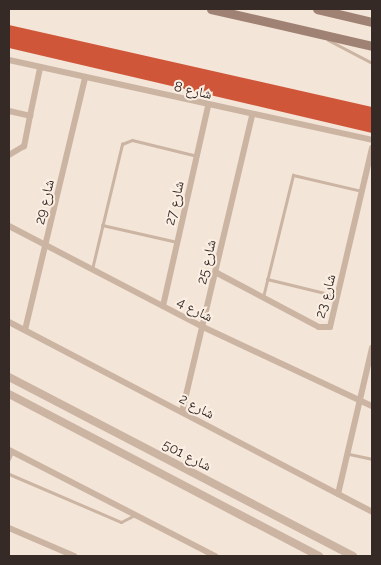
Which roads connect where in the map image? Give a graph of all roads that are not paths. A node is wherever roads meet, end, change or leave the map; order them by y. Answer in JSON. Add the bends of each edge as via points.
{"nodes":[{"id":1,"x":211,"y":9,"type":"edge"},
{"id":2,"x":317,"y":9,"type":"edge"},
{"id":3,"x":372,"y":22,"type":"edge"},
{"id":4,"x":322,"y":34,"type":"junction"},
{"id":5,"x":372,"y":46,"type":"edge"},
{"id":6,"x":9,"y":60,"type":"edge"},
{"id":7,"x":372,"y":63,"type":"edge"},
{"id":8,"x":40,"y":68,"type":"junction"},
{"id":9,"x":85,"y":78,"type":"junction"},
{"id":10,"x":208,"y":106,"type":"junction"},
{"id":11,"x":9,"y":111,"type":"edge"},
{"id":12,"x":30,"y":116,"type":"junction"},
{"id":13,"x":252,"y":117,"type":"junction"},
{"id":14,"x":372,"y":140,"type":"edge"},
{"id":15,"x":372,"y":148,"type":"edge"},
{"id":16,"x":9,"y":154,"type":"edge"},
{"id":17,"x":197,"y":156,"type":"junction"},
{"id":18,"x":363,"y":191,"type":"junction"},
{"id":19,"x":102,"y":225,"type":"junction"},
{"id":20,"x":9,"y":226,"type":"edge"},
{"id":21,"x":178,"y":242,"type":"junction"},
{"id":22,"x":46,"y":246,"type":"junction"},
{"id":23,"x":92,"y":270,"type":"junction"},
{"id":24,"x":217,"y":273,"type":"junction"},
{"id":25,"x":266,"y":280,"type":"junction"},
{"id":26,"x":339,"y":296,"type":"junction"},
{"id":27,"x":263,"y":297,"type":"junction"},
{"id":28,"x":163,"y":306,"type":"junction"},
{"id":29,"x":9,"y":322,"type":"edge"},
{"id":30,"x":203,"y":327,"type":"junction"},
{"id":31,"x":25,"y":330,"type":"junction"},
{"id":32,"x":372,"y":348,"type":"edge"},
{"id":33,"x":9,"y":377,"type":"edge"},
{"id":34,"x":9,"y":394,"type":"edge"},
{"id":35,"x":359,"y":403,"type":"junction"},
{"id":36,"x":372,"y":406,"type":"edge"},
{"id":37,"x":182,"y":412,"type":"junction"},
{"id":38,"x":10,"y":451,"type":"edge"},
{"id":39,"x":347,"y":454,"type":"junction"},
{"id":40,"x":9,"y":459,"type":"edge"},
{"id":41,"x":372,"y":459,"type":"edge"},
{"id":42,"x":9,"y":474,"type":"edge"},
{"id":43,"x":338,"y":494,"type":"junction"},
{"id":44,"x":372,"y":512,"type":"edge"},
{"id":45,"x":134,"y":514,"type":"junction"},
{"id":46,"x":9,"y":528,"type":"edge"},
{"id":47,"x":74,"y":556,"type":"edge"},
{"id":48,"x":215,"y":556,"type":"edge"},
{"id":49,"x":317,"y":556,"type":"edge"},
{"id":50,"x":353,"y":556,"type":"edge"}],
"edges":[{"from":1,"to":4,"type":"main road"},
{"from":2,"to":3,"type":"main road"},
{"from":4,"to":5,"type":"main road"},
{"from":4,"to":7,"type":"lane"},
{"from":6,"to":8,"type":"street","name":"شارع 8"},
{"from":8,"to":9,"type":"street","name":"شارع 8"},
{"from":8,"to":12,"type":"street"},
{"from":9,"to":10,"type":"street","name":"شارع 8"},
{"from":9,"to":22,"type":"street","name":"شارع 29"},
{"from":10,"to":13,"type":"street","name":"شارع 8"},
{"from":10,"to":17,"type":"street","name":"شارع 27"},
{"from":11,"to":12,"type":"street"},
{"from":12,"to":16,"type":"street","via":[[24,146]]},
{"from":13,"to":14,"type":"street","name":"شارع 8"},
{"from":13,"to":24,"type":"street","name":"شارع 25"},
{"from":15,"to":18,"type":"street","name":"شارع 23"},
{"from":17,"to":19,"type":"lane","via":[[125,142]]},
{"from":17,"to":21,"type":"street","name":"شارع 27"},
{"from":18,"to":25,"type":"lane","via":[[292,175]]},
{"from":18,"to":26,"type":"street","name":"شارع 23"},
{"from":19,"to":21,"type":"lane"},
{"from":19,"to":23,"type":"lane"},
{"from":20,"to":22,"type":"street","name":"شارع 4"},
{"from":21,"to":28,"type":"street","name":"شارع 27"},
{"from":22,"to":23,"type":"street","name":"شارع 4"},
{"from":22,"to":31,"type":"street","name":"شارع 29"},
{"from":23,"to":28,"type":"street","name":"شارع 4"},
{"from":24,"to":27,"type":"street","name":"شارع 23"},
{"from":24,"to":30,"type":"street","name":"شارع 25"},
{"from":25,"to":26,"type":"lane"},
{"from":25,"to":27,"type":"lane"},
{"from":26,"to":27,"type":"street","name":"شارع 23","via":[[333,323],[324,328]]},
{"from":28,"to":30,"type":"street","name":"شارع 4"},
{"from":29,"to":31,"type":"street","name":"شارع 2"},
{"from":30,"to":35,"type":"street","name":"شارع 4"},
{"from":30,"to":37,"type":"street","name":"شارع 25"},
{"from":31,"to":37,"type":"street","name":"شارع 2"},
{"from":32,"to":35,"type":"street"},
{"from":33,"to":50,"type":"street","name":"شارع 501"},
{"from":34,"to":49,"type":"street","name":"شارع 501"},
{"from":35,"to":36,"type":"street","name":"شارع 4"},
{"from":35,"to":39,"type":"street"},
{"from":37,"to":43,"type":"street","name":"شارع 2"},
{"from":38,"to":40,"type":"lane"},
{"from":38,"to":45,"type":"street"},
{"from":39,"to":41,"type":"lane"},
{"from":39,"to":43,"type":"street"},
{"from":42,"to":45,"type":"lane","via":[[121,522]]},
{"from":43,"to":44,"type":"street","name":"شارع 2"},
{"from":45,"to":48,"type":"street"},
{"from":46,"to":47,"type":"street"}]}
